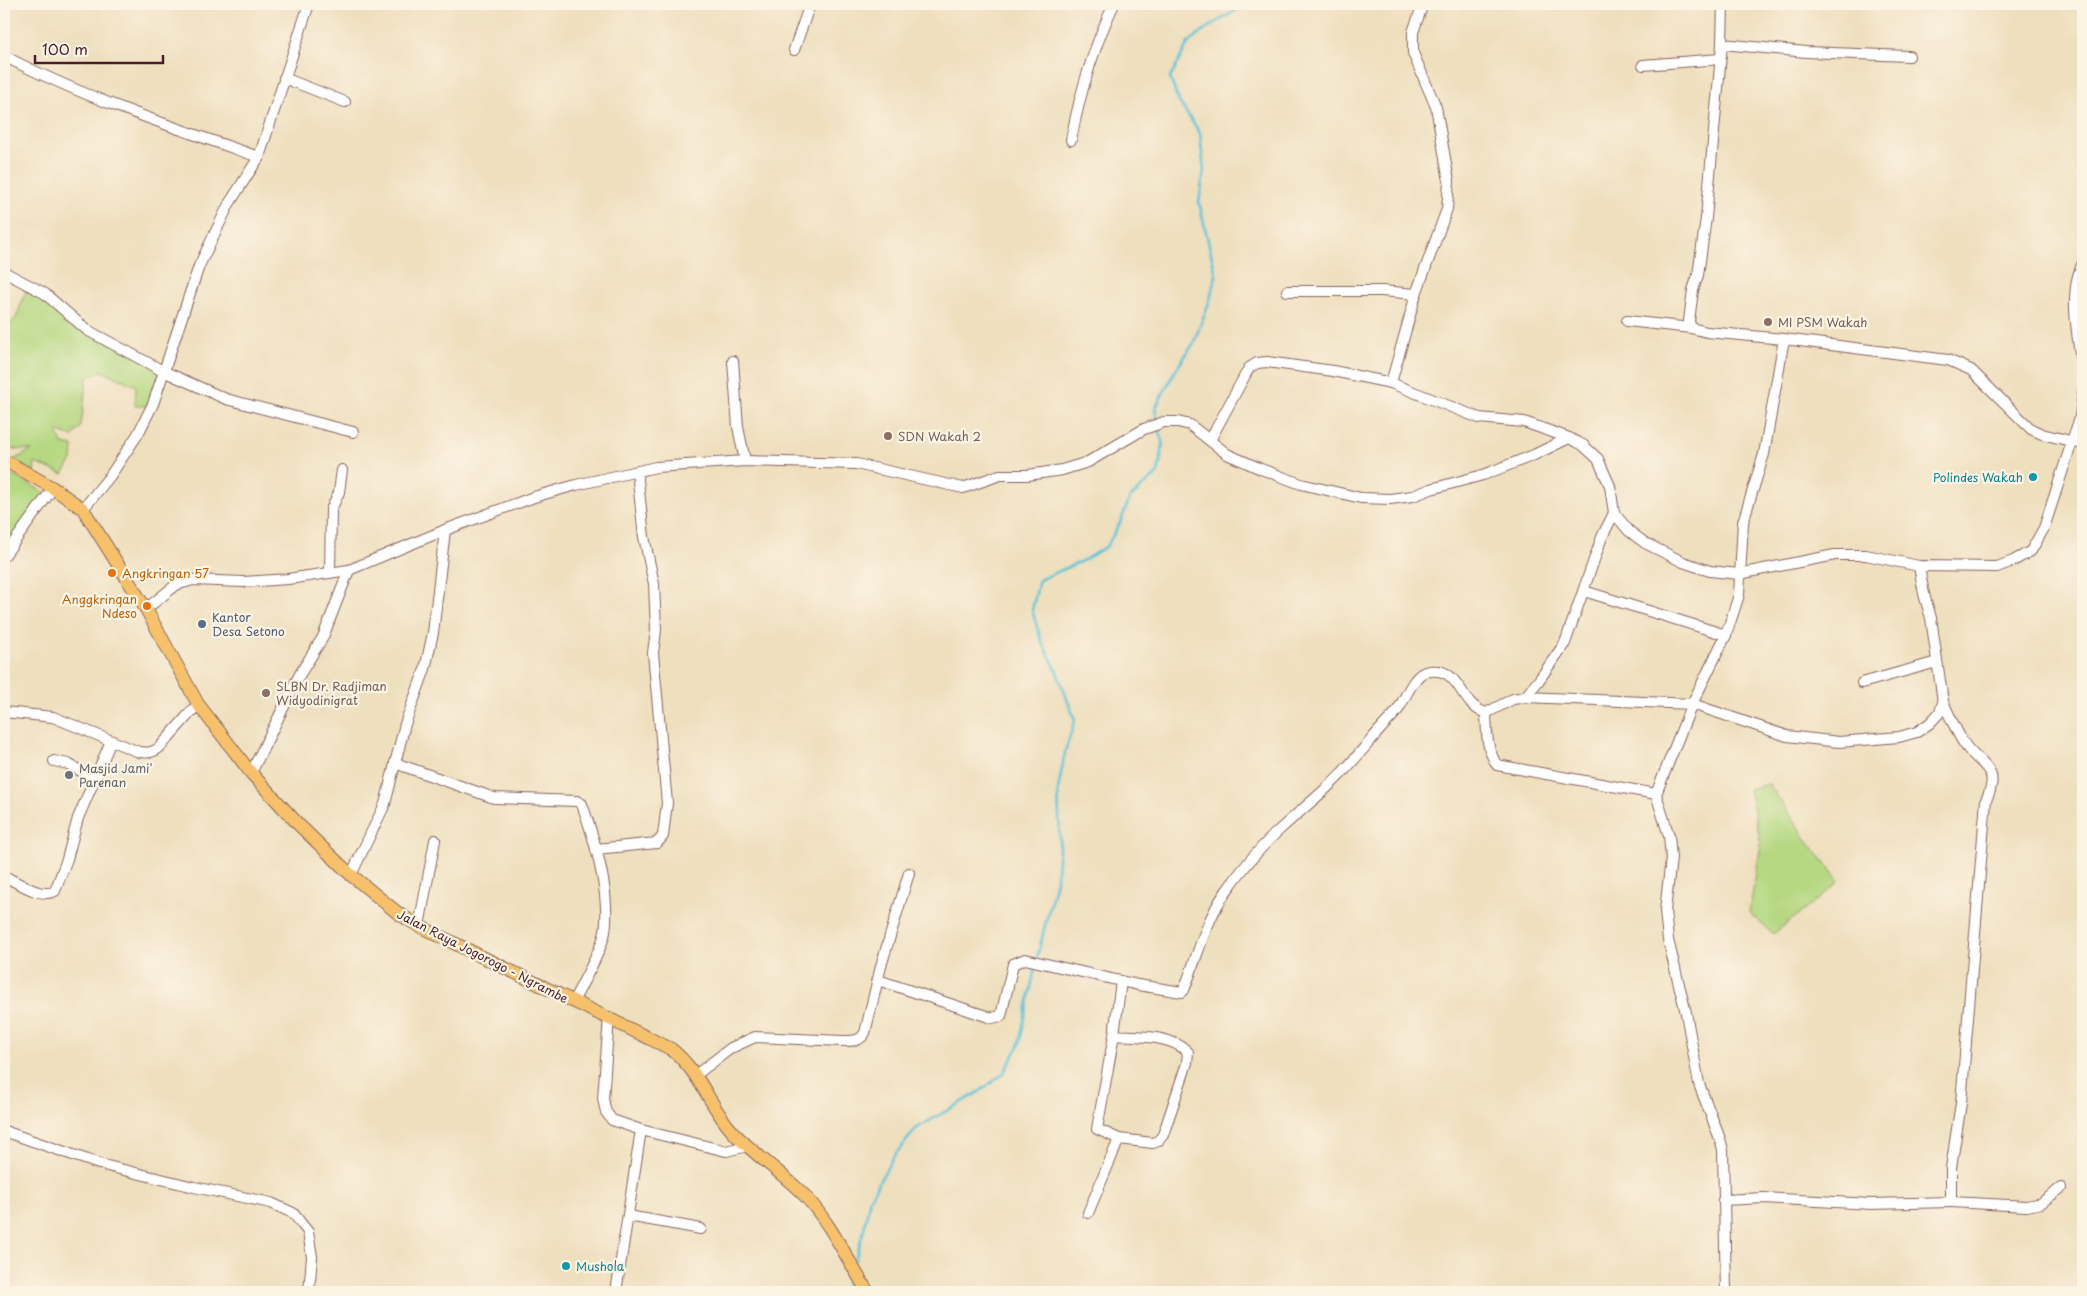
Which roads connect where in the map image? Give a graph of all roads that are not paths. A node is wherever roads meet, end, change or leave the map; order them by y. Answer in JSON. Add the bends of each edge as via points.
{"nodes":[{"id":1,"x":309,"y":4,"type":"edge"},
{"id":2,"x":810,"y":4,"type":"edge"},
{"id":3,"x":1114,"y":4,"type":"edge"},
{"id":4,"x":1423,"y":4,"type":"edge"},
{"id":5,"x":1723,"y":4,"type":"edge"},
{"id":6,"x":1722,"y":44,"type":"junction"},
{"id":7,"x":794,"y":50,"type":"dead end"},
{"id":8,"x":4,"y":56,"type":"edge"},
{"id":9,"x":1909,"y":56,"type":"dead end"},
{"id":10,"x":1720,"y":59,"type":"junction"},
{"id":11,"x":1643,"y":65,"type":"dead end"},
{"id":12,"x":284,"y":78,"type":"junction"},
{"id":13,"x":345,"y":102,"type":"dead end"},
{"id":14,"x":1071,"y":140,"type":"dead end"},
{"id":15,"x":259,"y":157,"type":"junction"},
{"id":16,"x":2083,"y":263,"type":"edge"},
{"id":17,"x":4,"y":272,"type":"edge"},
{"id":18,"x":1287,"y":291,"type":"dead end"},
{"id":19,"x":1416,"y":294,"type":"junction"},
{"id":20,"x":1627,"y":321,"type":"dead end"},
{"id":21,"x":1691,"y":328,"type":"junction"},
{"id":22,"x":1784,"y":339,"type":"junction"},
{"id":23,"x":733,"y":361,"type":"dead end"},
{"id":24,"x":162,"y":371,"type":"junction"},
{"id":25,"x":2083,"y":375,"type":"edge"},
{"id":26,"x":1391,"y":382,"type":"junction"},
{"id":27,"x":2083,"y":392,"type":"edge"},
{"id":28,"x":353,"y":432,"type":"dead end"},
{"id":29,"x":1569,"y":438,"type":"junction"},
{"id":30,"x":1210,"y":440,"type":"junction"},
{"id":31,"x":2078,"y":443,"type":"edge"},
{"id":32,"x":4,"y":460,"type":"edge"},
{"id":33,"x":745,"y":461,"type":"junction"},
{"id":34,"x":342,"y":470,"type":"dead end"},
{"id":35,"x":637,"y":471,"type":"junction"},
{"id":36,"x":53,"y":488,"type":"junction"},
{"id":37,"x":83,"y":509,"type":"junction"},
{"id":38,"x":1614,"y":513,"type":"junction"},
{"id":39,"x":445,"y":530,"type":"junction"},
{"id":40,"x":4,"y":556,"type":"edge"},
{"id":41,"x":1919,"y":566,"type":"junction"},
{"id":42,"x":349,"y":570,"type":"junction"},
{"id":43,"x":330,"y":573,"type":"junction"},
{"id":44,"x":1739,"y":574,"type":"junction"},
{"id":45,"x":1584,"y":591,"type":"junction"},
{"id":46,"x":146,"y":610,"type":"junction"},
{"id":47,"x":1726,"y":635,"type":"junction"},
{"id":48,"x":1937,"y":662,"type":"junction"},
{"id":49,"x":1862,"y":683,"type":"dead end"},
{"id":50,"x":1525,"y":697,"type":"junction"},
{"id":51,"x":1944,"y":702,"type":"junction"},
{"id":52,"x":198,"y":704,"type":"junction"},
{"id":53,"x":1692,"y":704,"type":"junction"},
{"id":54,"x":4,"y":712,"type":"edge"},
{"id":55,"x":1486,"y":713,"type":"junction"},
{"id":56,"x":111,"y":741,"type":"junction"},
{"id":57,"x":54,"y":761,"type":"dead end"},
{"id":58,"x":395,"y":763,"type":"junction"},
{"id":59,"x":251,"y":773,"type":"junction"},
{"id":60,"x":95,"y":779,"type":"junction"},
{"id":61,"x":1656,"y":794,"type":"junction"},
{"id":62,"x":435,"y":840,"type":"dead end"},
{"id":63,"x":596,"y":849,"type":"junction"},
{"id":64,"x":909,"y":873,"type":"dead end"},
{"id":65,"x":351,"y":875,"type":"junction"},
{"id":66,"x":4,"y":876,"type":"edge"},
{"id":67,"x":419,"y":926,"type":"junction"},
{"id":68,"x":878,"y":980,"type":"junction"},
{"id":69,"x":1121,"y":981,"type":"junction"},
{"id":70,"x":573,"y":1002,"type":"junction"},
{"id":71,"x":609,"y":1017,"type":"junction"},
{"id":72,"x":1114,"y":1035,"type":"junction"},
{"id":73,"x":697,"y":1074,"type":"junction"},
{"id":74,"x":641,"y":1130,"type":"junction"},
{"id":75,"x":4,"y":1131,"type":"edge"},
{"id":76,"x":1119,"y":1139,"type":"junction"},
{"id":77,"x":748,"y":1146,"type":"junction"},
{"id":78,"x":2061,"y":1188,"type":"dead end"},
{"id":79,"x":1723,"y":1200,"type":"junction"},
{"id":80,"x":1951,"y":1202,"type":"junction"},
{"id":81,"x":1088,"y":1213,"type":"dead end"},
{"id":82,"x":628,"y":1216,"type":"junction"},
{"id":83,"x":701,"y":1229,"type":"dead end"},
{"id":84,"x":867,"y":1290,"type":"edge"},
{"id":85,"x":309,"y":1292,"type":"edge"},
{"id":86,"x":616,"y":1292,"type":"edge"},
{"id":87,"x":1726,"y":1292,"type":"edge"}],
"edges":[{"from":1,"to":12,"type":"street"},
{"from":2,"to":7,"type":"street"},
{"from":3,"to":14,"type":"street","via":[[1078,99]]},
{"from":4,"to":19,"type":"street","via":[[1413,32],[1413,53],[1436,107],[1449,181],[1447,209]]},
{"from":5,"to":6,"type":"street"},
{"from":6,"to":9,"type":"street","via":[[1806,52]]},
{"from":6,"to":10,"type":"street"},
{"from":8,"to":15,"type":"street","via":[[124,109]]},
{"from":10,"to":11,"type":"street"},
{"from":10,"to":21,"type":"street","via":[[1706,218],[1688,321]]},
{"from":12,"to":13,"type":"street"},
{"from":12,"to":15,"type":"street"},
{"from":15,"to":24,"type":"street","via":[[229,204],[198,266]]},
{"from":16,"to":25,"type":"street","via":[[2076,321]]},
{"from":17,"to":24,"type":"street","via":[[44,293],[87,330]]},
{"from":18,"to":19,"type":"street"},
{"from":19,"to":26,"type":"street"},
{"from":20,"to":21,"type":"street"},
{"from":21,"to":22,"type":"street"},
{"from":22,"to":31,"type":"street","via":[[1960,364],[1971,370],[2031,429]]},
{"from":22,"to":44,"type":"street","via":[[1764,454],[1743,522]]},
{"from":23,"to":33,"type":"street","via":[[738,427]]},
{"from":24,"to":28,"type":"street","via":[[226,399]]},
{"from":24,"to":37,"type":"street","via":[[153,404],[138,434]]},
{"from":26,"to":29,"type":"street","via":[[1479,418],[1524,422]]},
{"from":26,"to":30,"type":"street","via":[[1333,371],[1257,363],[1249,368]]},
{"from":27,"to":31,"type":"street"},
{"from":29,"to":30,"type":"street","via":[[1534,456],[1483,475],[1413,496],[1390,499],[1361,498],[1301,484],[1227,454]]},
{"from":29,"to":38,"type":"street","via":[[1584,445],[1598,459],[1610,486]]},
{"from":30,"to":33,"type":"street","via":[[1190,425],[1164,422],[1144,429],[1088,462],[1062,470],[1000,475],[963,488],[856,464]]},
{"from":31,"to":41,"type":"street","via":[[2044,528],[2031,551],[1997,567]]},
{"from":32,"to":36,"type":"main road","name":"Jalan Raya Jogorogo - Ngrambe"},
{"from":33,"to":35,"type":"street"},
{"from":34,"to":43,"type":"street","via":[[339,492],[331,510]]},
{"from":35,"to":39,"type":"street","via":[[534,497]]},
{"from":35,"to":63,"type":"street","via":[[644,537],[654,584],[656,630],[653,653],[665,769],[665,826],[663,836],[656,843]]},
{"from":36,"to":37,"type":"main road","name":"Jalan Raya Jogorogo - Ngrambe"},
{"from":36,"to":40,"type":"street"},
{"from":37,"to":46,"type":"main road","name":"Jalan Raya Jogorogo - Ngrambe"},
{"from":38,"to":44,"type":"street","via":[[1629,531],[1645,543],[1683,562],[1710,571]]},
{"from":38,"to":45,"type":"street","via":[[1602,537]]},
{"from":39,"to":42,"type":"street"},
{"from":39,"to":58,"type":"street","via":[[433,633]]},
{"from":41,"to":44,"type":"street","via":[[1866,555],[1835,555]]},
{"from":41,"to":48,"type":"street"},
{"from":42,"to":43,"type":"street"},
{"from":42,"to":59,"type":"street","via":[[323,637],[300,674]]},
{"from":43,"to":46,"type":"street","via":[[244,582],[193,580],[176,585]]},
{"from":44,"to":47,"type":"street","via":[[1739,596]]},
{"from":45,"to":47,"type":"street"},
{"from":45,"to":50,"type":"street","via":[[1565,643]]},
{"from":46,"to":52,"type":"main road","name":"Jalan Raya Jogorogo - Ngrambe"},
{"from":47,"to":53,"type":"street"},
{"from":48,"to":49,"type":"street"},
{"from":48,"to":51,"type":"street"},
{"from":50,"to":53,"type":"street"},
{"from":50,"to":55,"type":"street","via":[[1513,699]]},
{"from":51,"to":53,"type":"street","via":[[1935,718],[1917,732],[1899,737],[1839,742],[1787,736]]},
{"from":51,"to":80,"type":"street","via":[[1964,743],[1988,768],[1992,779],[1986,800],[1961,1103],[1951,1168]]},
{"from":52,"to":56,"type":"street","via":[[154,752],[139,752]]},
{"from":52,"to":59,"type":"main road","name":"Jalan Raya Jogorogo - Ngrambe"},
{"from":53,"to":61,"type":"street"},
{"from":54,"to":56,"type":"street","via":[[53,717]]},
{"from":55,"to":61,"type":"street","via":[[1487,744],[1497,765]]},
{"from":55,"to":69,"type":"street","via":[[1471,705],[1459,685],[1448,675],[1437,670],[1422,672],[1398,710],[1336,779],[1276,832],[1225,892],[1216,907],[1184,990],[1178,992]]},
{"from":56,"to":60,"type":"street"},
{"from":57,"to":60,"type":"street","via":[[68,764]]},
{"from":58,"to":63,"type":"street","via":[[494,798],[577,801],[582,804]]},
{"from":58,"to":65,"type":"street","via":[[385,804]]},
{"from":59,"to":65,"type":"main road","name":"Jalan Raya Jogorogo - Ngrambe"},
{"from":60,"to":66,"type":"street","via":[[78,818],[55,891],[48,894],[39,892]]},
{"from":61,"to":79,"type":"street","via":[[1669,836],[1671,858],[1665,911],[1668,940],[1699,1084],[1723,1150]]},
{"from":62,"to":67,"type":"street"},
{"from":63,"to":70,"type":"street","via":[[605,895],[604,933]]},
{"from":64,"to":68,"type":"street"},
{"from":65,"to":67,"type":"main road","name":"Jalan Raya Jogorogo - Ngrambe"},
{"from":67,"to":70,"type":"main road","name":"Jalan Raya Jogorogo - Ngrambe"},
{"from":68,"to":69,"type":"street","via":[[992,1018],[1001,1016],[1012,964],[1020,960],[1039,961]]},
{"from":68,"to":73,"type":"street","via":[[861,1038],[842,1041],[755,1037],[731,1048]]},
{"from":69,"to":72,"type":"street"},
{"from":70,"to":71,"type":"main road","name":"Jalan Raya Jogorogo - Ngrambe"},
{"from":71,"to":73,"type":"main road","name":"Jalan Raya Jogorogo - Ngrambe","via":[[671,1049]]},
{"from":71,"to":74,"type":"street","via":[[603,1105],[612,1120]]},
{"from":72,"to":76,"type":"street","via":[[1097,1129]]},
{"from":72,"to":76,"type":"street","via":[[1178,1044],[1188,1052],[1163,1135],[1153,1143]]},
{"from":73,"to":77,"type":"main road","name":"Jalan Raya Jogorogo - Ngrambe","via":[[722,1118]]},
{"from":74,"to":77,"type":"street","via":[[726,1151]]},
{"from":74,"to":82,"type":"street"},
{"from":75,"to":85,"type":"street","via":[[99,1164],[271,1203],[292,1213],[308,1232],[312,1257]]},
{"from":76,"to":81,"type":"street"},
{"from":77,"to":84,"type":"main road","name":"Jalan Raya Jogorogo - Ngrambe","via":[[817,1210]]},
{"from":78,"to":80,"type":"street","via":[[2041,1203],[2027,1206]]},
{"from":79,"to":80,"type":"street","via":[[1764,1198],[1871,1204]]},
{"from":79,"to":87,"type":"street"},
{"from":82,"to":83,"type":"street"},
{"from":82,"to":86,"type":"street"}]}
